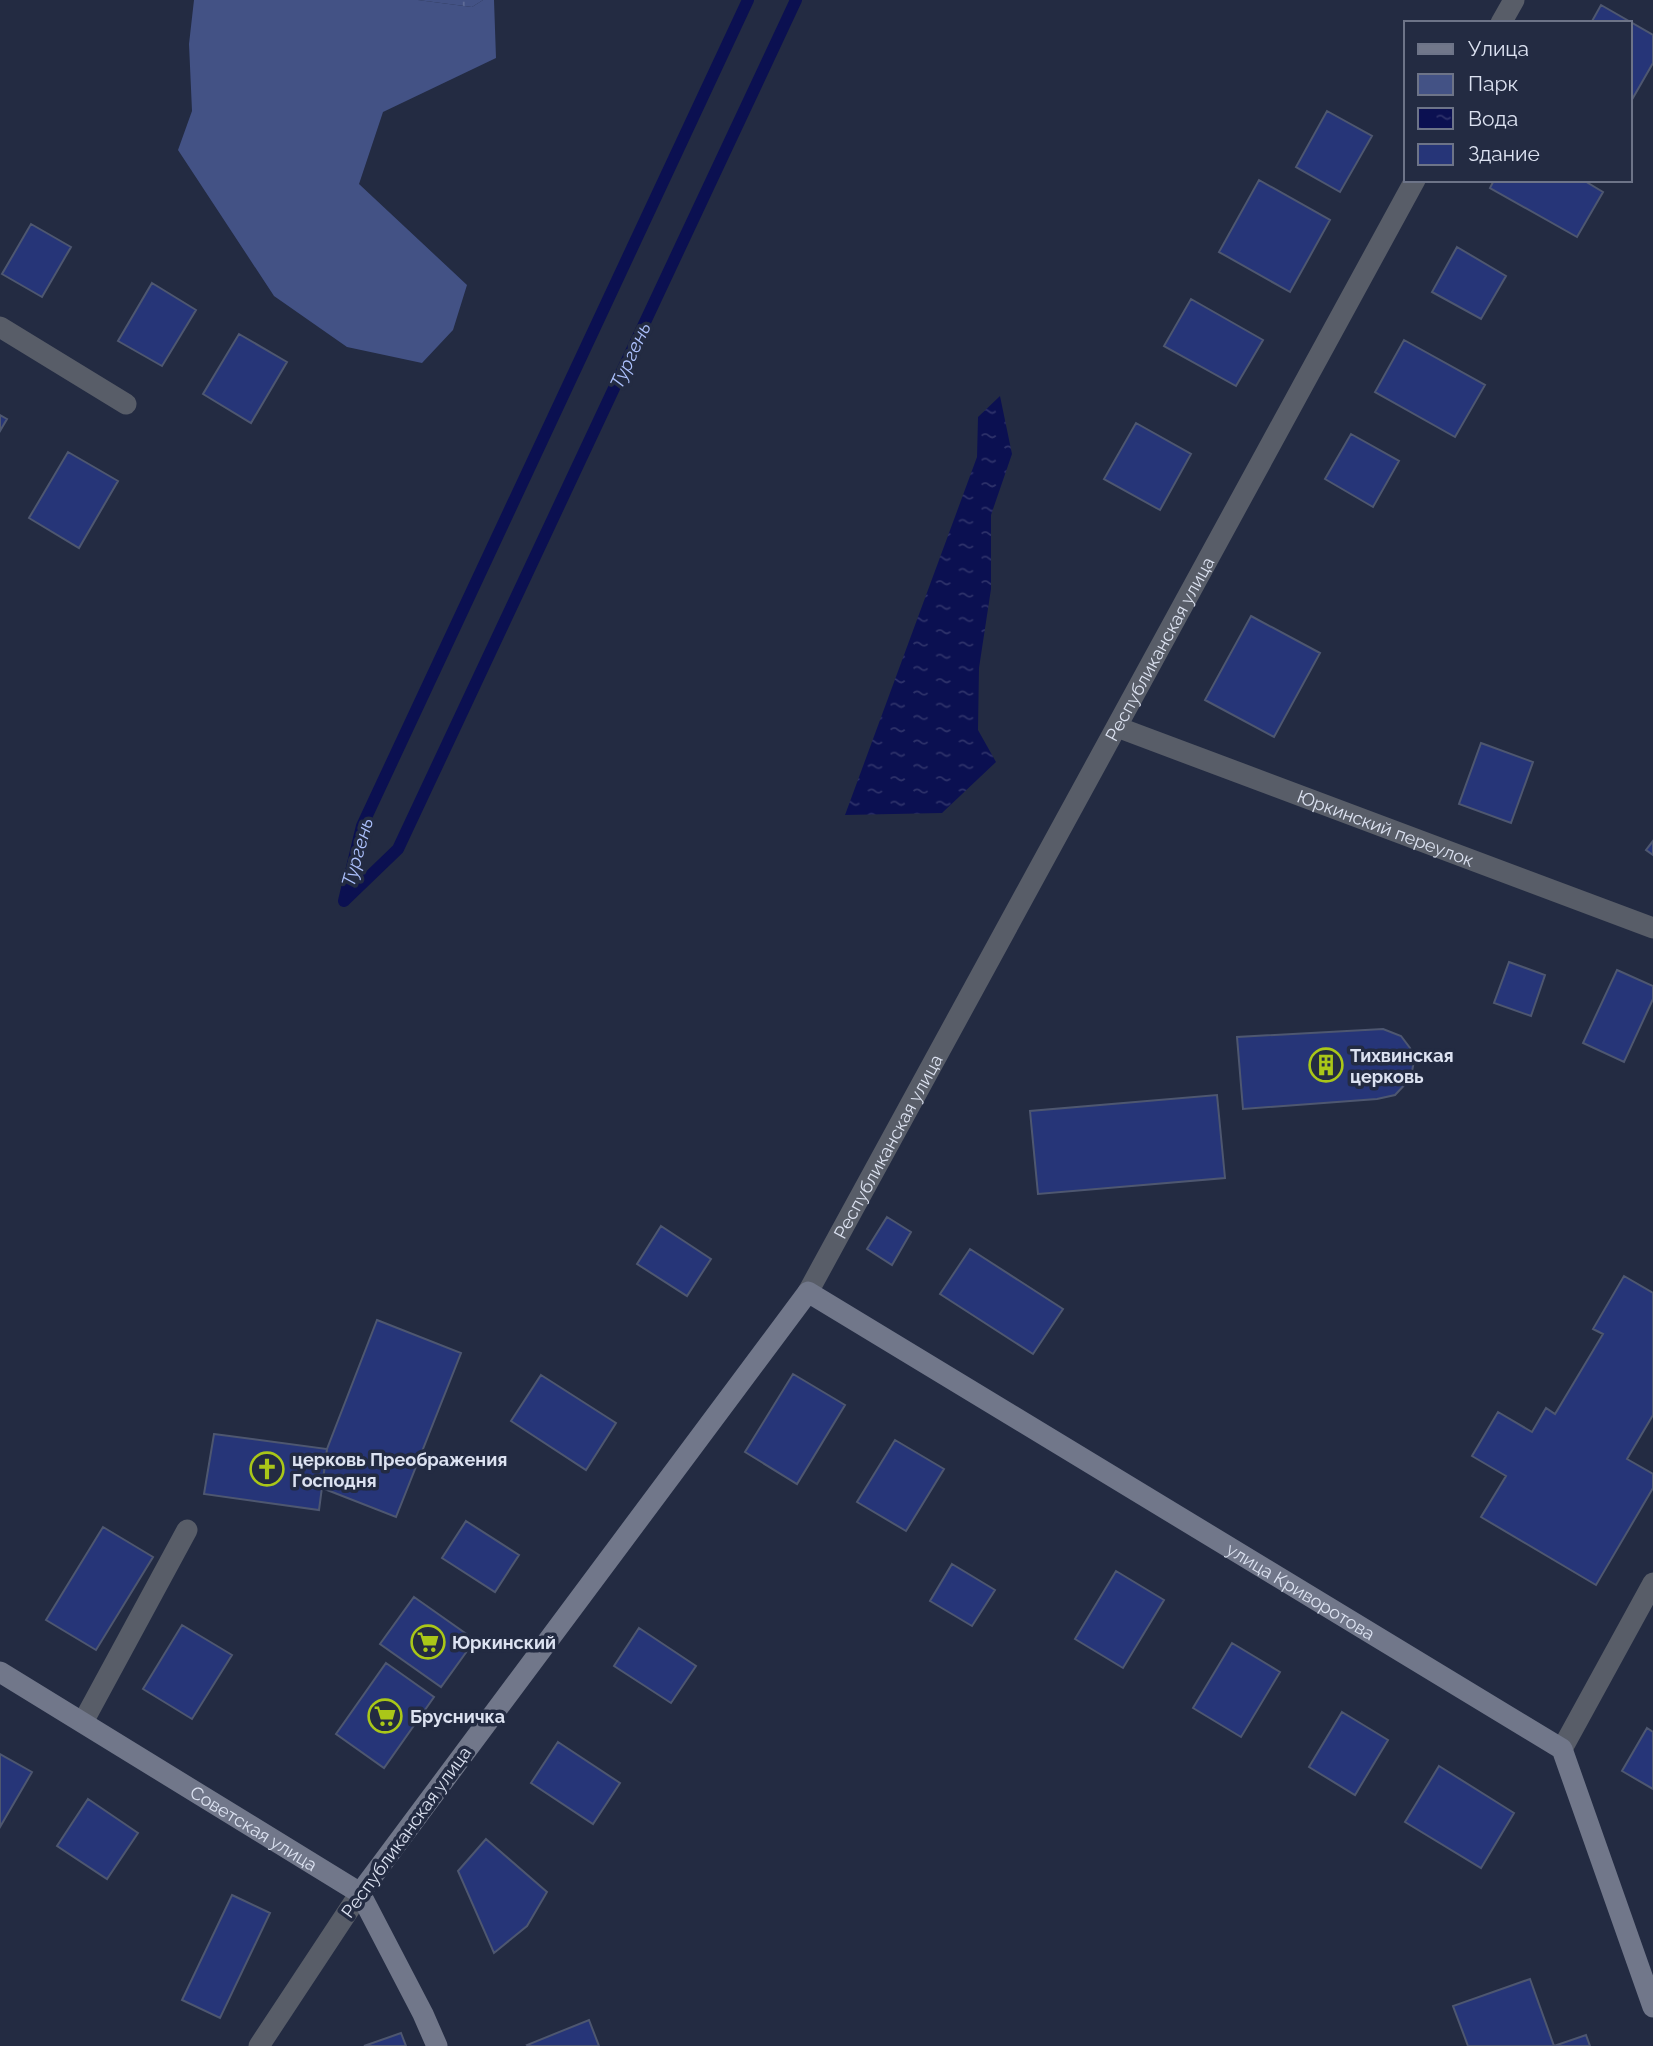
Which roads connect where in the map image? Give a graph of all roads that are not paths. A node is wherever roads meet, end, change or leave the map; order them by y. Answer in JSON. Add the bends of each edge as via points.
{"nodes":[{"id":1,"x":1514,"y":0,"type":"edge"},
{"id":2,"x":1502,"y":21,"type":"edge"},
{"id":3,"x":1414,"y":182,"type":"edge"},
{"id":4,"x":0,"y":327,"type":"edge"},
{"id":5,"x":127,"y":404,"type":"dead end"},
{"id":6,"x":1117,"y":727,"type":"junction"},
{"id":7,"x":1653,"y":928,"type":"edge"},
{"id":8,"x":808,"y":1292,"type":"junction"},
{"id":9,"x":187,"y":1530,"type":"dead end"},
{"id":10,"x":1653,"y":1583,"type":"edge"},
{"id":11,"x":0,"y":1672,"type":"edge"},
{"id":12,"x":83,"y":1722,"type":"junction"},
{"id":13,"x":1562,"y":1749,"type":"junction"},
{"id":14,"x":360,"y":1893,"type":"junction"},
{"id":15,"x":1653,"y":2007,"type":"edge"},
{"id":16,"x":259,"y":2046,"type":"edge"},
{"id":17,"x":437,"y":2046,"type":"edge"}],
"edges":[{"from":1,"to":2,"type":"street"},
{"from":3,"to":6,"type":"street","name":"Республиканская улица"},
{"from":4,"to":5,"type":"street"},
{"from":6,"to":7,"type":"street","name":"Юркинский переулок"},
{"from":6,"to":8,"type":"street","name":"Республиканская улица"},
{"from":8,"to":13,"type":"street","name":"улица Криворотова"},
{"from":8,"to":14,"type":"street","name":"Республиканская улица"},
{"from":9,"to":12,"type":"street"},
{"from":10,"to":13,"type":"street"},
{"from":11,"to":12,"type":"street","name":"Советская улица"},
{"from":12,"to":14,"type":"street","name":"Советская улица"},
{"from":13,"to":15,"type":"street"},
{"from":14,"to":16,"type":"street","name":"Республиканская улица"},
{"from":14,"to":17,"type":"street"}]}
